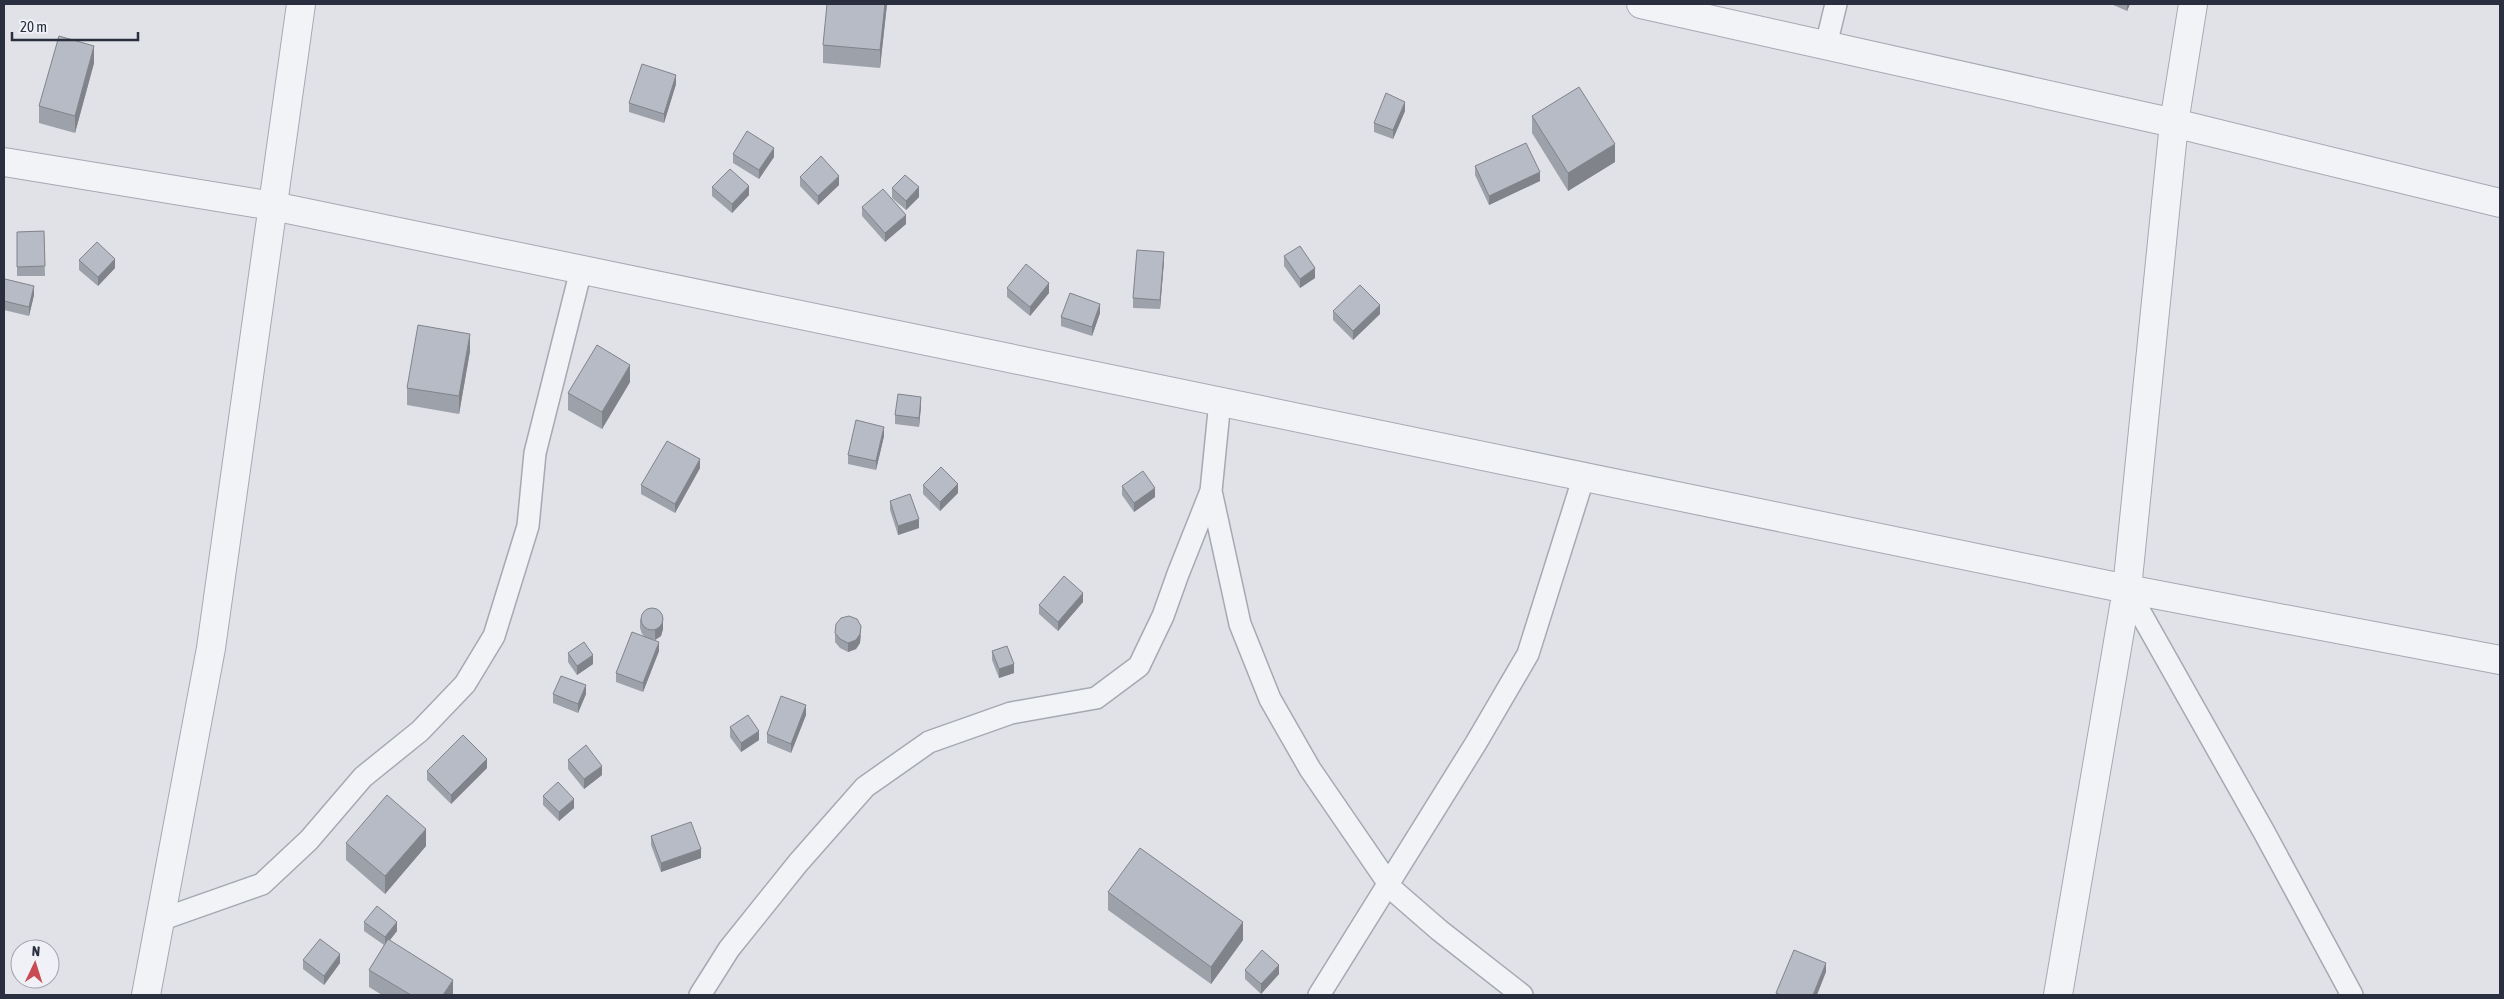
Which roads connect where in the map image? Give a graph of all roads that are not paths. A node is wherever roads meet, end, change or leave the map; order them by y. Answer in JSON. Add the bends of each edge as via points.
{"nodes":[{"id":1,"x":301,"y":4,"type":"edge"},
{"id":2,"x":1641,"y":4,"type":"edge"},
{"id":3,"x":1836,"y":4,"type":"edge"},
{"id":4,"x":2194,"y":4,"type":"edge"},
{"id":5,"x":1826,"y":45,"type":"junction"},
{"id":6,"x":2174,"y":123,"type":"junction"},
{"id":7,"x":4,"y":162,"type":"edge"},
{"id":8,"x":2500,"y":203,"type":"edge"},
{"id":9,"x":273,"y":206,"type":"junction"},
{"id":10,"x":581,"y":270,"type":"junction"},
{"id":11,"x":1220,"y":401,"type":"junction"},
{"id":12,"x":1584,"y":476,"type":"junction"},
{"id":13,"x":1211,"y":491,"type":"junction"},
{"id":14,"x":2127,"y":588,"type":"junction"},
{"id":15,"x":2500,"y":660,"type":"edge"},
{"id":16,"x":1389,"y":884,"type":"junction"},
{"id":17,"x":160,"y":920,"type":"junction"},
{"id":18,"x":146,"y":995,"type":"edge"},
{"id":19,"x":700,"y":995,"type":"edge"},
{"id":20,"x":1319,"y":995,"type":"edge"},
{"id":21,"x":1522,"y":995,"type":"edge"},
{"id":22,"x":2058,"y":995,"type":"edge"},
{"id":23,"x":2352,"y":995,"type":"edge"}],
"edges":[{"from":1,"to":9,"type":"street"},
{"from":2,"to":5,"type":"street"},
{"from":3,"to":5,"type":"lane"},
{"from":4,"to":6,"type":"street"},
{"from":5,"to":6,"type":"street"},
{"from":6,"to":8,"type":"street"},
{"from":6,"to":14,"type":"street"},
{"from":7,"to":9,"type":"street"},
{"from":9,"to":10,"type":"street"},
{"from":9,"to":17,"type":"street","via":[[211,648]]},
{"from":10,"to":11,"type":"street"},
{"from":10,"to":17,"type":"lane","via":[[535,453],[528,526],[494,636],[465,684],[420,731],[362,777],[309,840],[262,884]]},
{"from":11,"to":12,"type":"street"},
{"from":11,"to":13,"type":"lane"},
{"from":12,"to":14,"type":"street"},
{"from":12,"to":16,"type":"lane","via":[[1528,654]]},
{"from":13,"to":16,"type":"lane","via":[[1240,624],[1270,699],[1310,769]]},
{"from":13,"to":19,"type":"lane","via":[[1163,616],[1139,666],[1096,698],[1011,713],[929,742],[866,787],[798,863],[729,949]]},
{"from":14,"to":15,"type":"street"},
{"from":14,"to":22,"type":"street"},
{"from":14,"to":23,"type":"lane"},
{"from":16,"to":20,"type":"lane"},
{"from":16,"to":21,"type":"lane","via":[[1439,930]]},
{"from":17,"to":18,"type":"street"}]}
